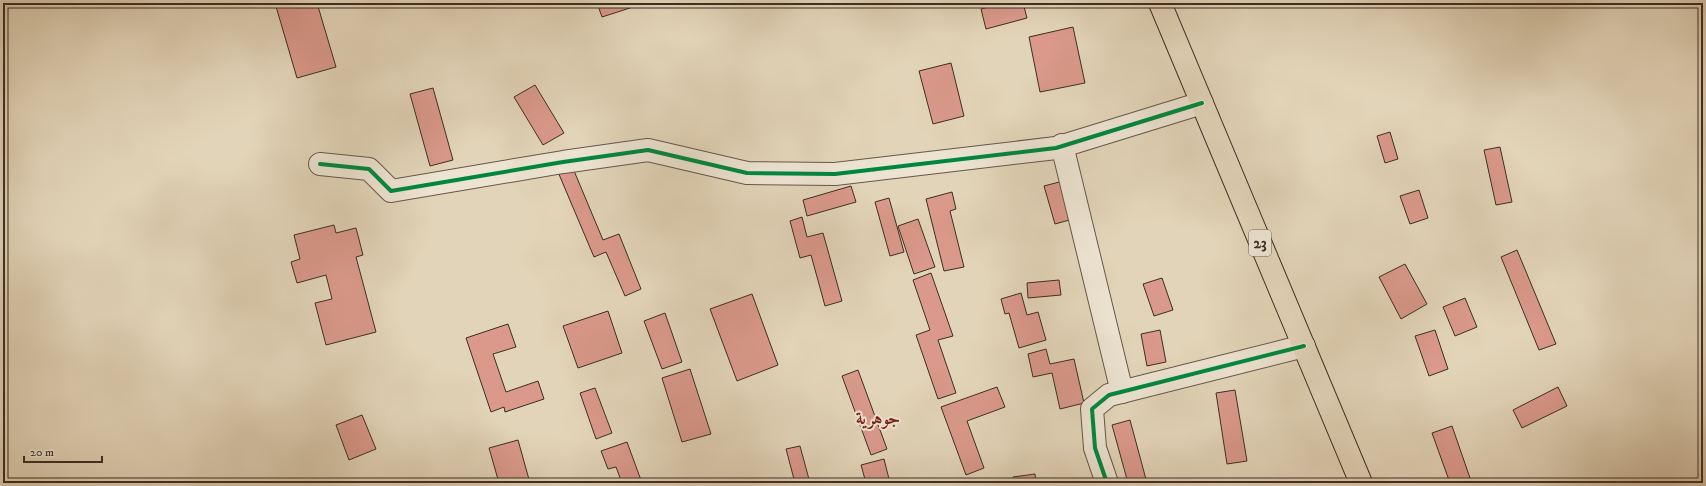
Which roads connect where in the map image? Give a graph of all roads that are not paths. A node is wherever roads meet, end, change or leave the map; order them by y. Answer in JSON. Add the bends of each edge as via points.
{"nodes":[{"id":1,"x":1160,"y":3,"type":"edge"},
{"id":2,"x":1202,"y":103,"type":"junction"},
{"id":3,"x":1062,"y":145,"type":"junction"},
{"id":4,"x":320,"y":164,"type":"dead end"},
{"id":5,"x":1304,"y":346,"type":"junction"},
{"id":6,"x":1122,"y":392,"type":"junction"},
{"id":7,"x":1107,"y":483,"type":"edge"},
{"id":8,"x":1361,"y":483,"type":"edge"}],
"edges":[{"from":1,"to":2,"type":"main road","number":"23"},
{"from":2,"to":3,"type":"street"},
{"from":2,"to":5,"type":"main road","number":"23"},
{"from":3,"to":4,"type":"street","via":[[1056,148],[835,174],[747,173],[648,150],[391,191],[368,169]]},
{"from":3,"to":6,"type":"street"},
{"from":5,"to":6,"type":"street"},
{"from":5,"to":8,"type":"main road","number":"23"},
{"from":6,"to":7,"type":"street","via":[[1109,395],[1092,409],[1095,448]]}]}
